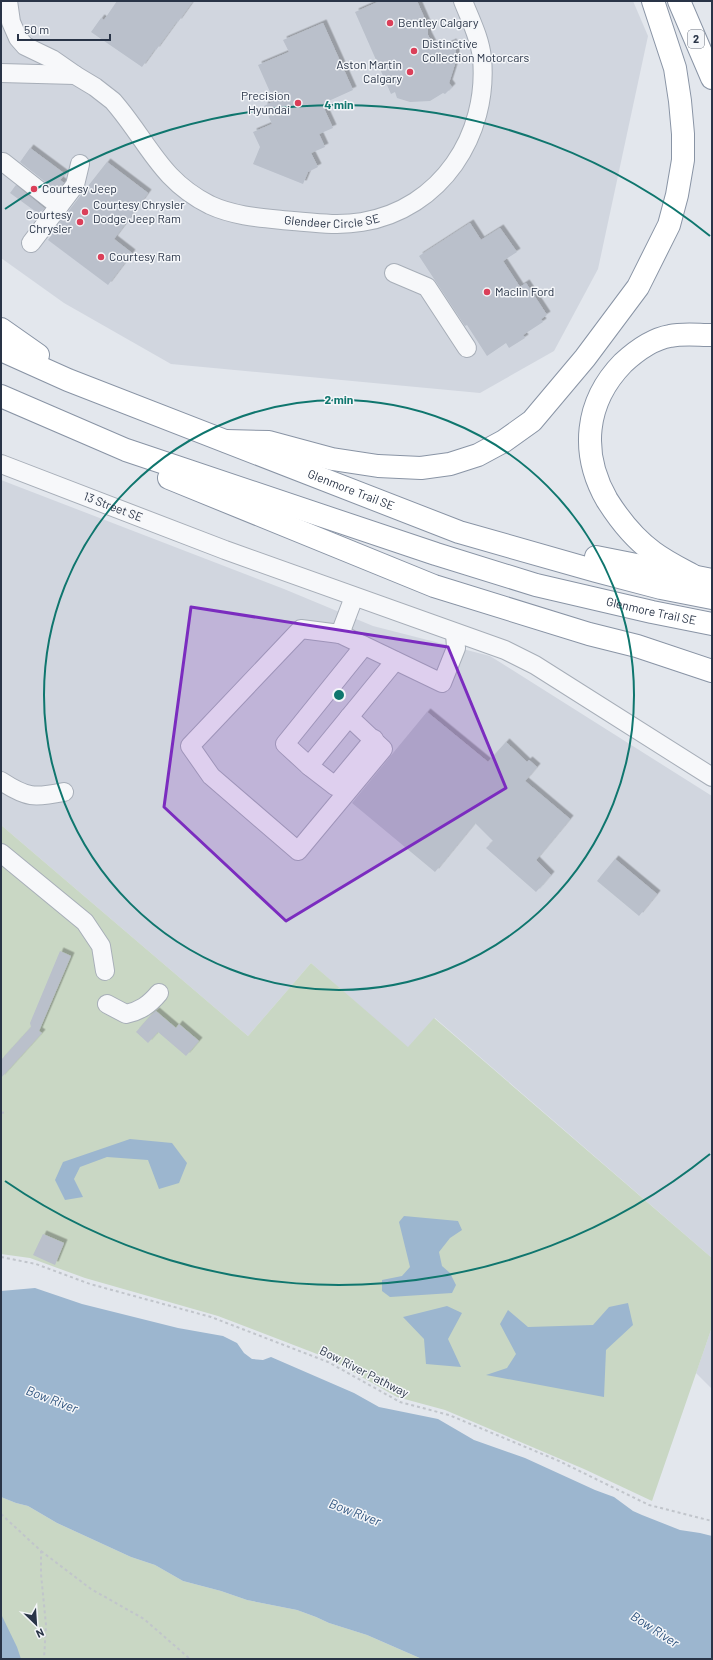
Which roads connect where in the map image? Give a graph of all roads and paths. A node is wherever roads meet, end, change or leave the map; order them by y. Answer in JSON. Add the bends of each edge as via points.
{"nodes":[{"id":1,"x":8,"y":1,"type":"edge"},
{"id":2,"x":463,"y":1,"type":"edge"},
{"id":3,"x":653,"y":1,"type":"edge"},
{"id":4,"x":679,"y":1,"type":"edge"},
{"id":5,"x":1,"y":74,"type":"edge"},
{"id":6,"x":75,"y":75,"type":"junction"},
{"id":7,"x":712,"y":78,"type":"edge"},
{"id":8,"x":3,"y":162,"type":"dead end"},
{"id":9,"x":80,"y":164,"type":"dead end"},
{"id":10,"x":59,"y":206,"type":"junction"},
{"id":11,"x":31,"y":243,"type":"dead end"},
{"id":12,"x":394,"y":273,"type":"dead end"},
{"id":13,"x":1,"y":329,"type":"edge"},
{"id":14,"x":712,"y":335,"type":"edge"},
{"id":15,"x":467,"y":348,"type":"dead end"},
{"id":16,"x":1,"y":350,"type":"edge"},
{"id":17,"x":68,"y":380,"type":"junction"},
{"id":18,"x":1,"y":396,"type":"edge"},
{"id":19,"x":226,"y":441,"type":"junction"},
{"id":20,"x":126,"y":450,"type":"junction"},
{"id":21,"x":1,"y":464,"type":"edge"},
{"id":22,"x":459,"y":532,"type":"junction"},
{"id":23,"x":702,"y":578,"type":"edge"},
{"id":24,"x":354,"y":596,"type":"junction"},
{"id":25,"x":712,"y":598,"type":"edge"},
{"id":26,"x":712,"y":624,"type":"edge"},
{"id":27,"x":455,"y":633,"type":"junction"},
{"id":28,"x":340,"y":634,"type":"junction"},
{"id":29,"x":364,"y":646,"type":"junction"},
{"id":30,"x":637,"y":646,"type":"junction"},
{"id":31,"x":712,"y":656,"type":"edge"},
{"id":32,"x":395,"y":661,"type":"junction"},
{"id":33,"x":712,"y":671,"type":"edge"},
{"id":34,"x":349,"y":717,"type":"junction"},
{"id":35,"x":374,"y":739,"type":"junction"},
{"id":36,"x":309,"y":766,"type":"junction"},
{"id":37,"x":712,"y":777,"type":"edge"},
{"id":38,"x":1,"y":781,"type":"edge"},
{"id":39,"x":64,"y":792,"type":"dead end"},
{"id":40,"x":1,"y":853,"type":"edge"},
{"id":41,"x":105,"y":971,"type":"dead end"},
{"id":42,"x":158,"y":993,"type":"dead end"},
{"id":43,"x":108,"y":1004,"type":"dead end"},
{"id":44,"x":7,"y":1112,"type":"dead end"},
{"id":45,"x":1,"y":1113,"type":"edge"},
{"id":46,"x":1,"y":1257,"type":"edge"},
{"id":47,"x":1,"y":1514,"type":"edge"},
{"id":48,"x":712,"y":1521,"type":"edge"},
{"id":49,"x":41,"y":1551,"type":"junction"},
{"id":50,"x":44,"y":1659,"type":"edge"},
{"id":51,"x":190,"y":1659,"type":"edge"}],
"edges":[{"from":1,"to":6,"type":"street","name":"Glendeer Circle SE","via":[[11,22],[18,38],[25,46],[52,59]]},
{"from":2,"to":6,"type":"street","name":"Glendeer Circle SE","via":[[478,37],[482,57],[481,102],[473,131],[450,171],[417,200],[400,210],[362,222],[336,224],[256,217],[229,212],[211,205],[183,188],[164,171],[113,101]]},
{"from":3,"to":19,"type":"highway","via":[[675,68],[683,134],[677,195],[669,225],[638,287],[585,358],[532,421],[498,445],[478,455],[450,464],[421,468],[378,466],[332,459],[269,442]]},
{"from":4,"to":7,"type":"highway","number":"2"},
{"from":5,"to":6,"type":"street"},
{"from":8,"to":10,"type":"street"},
{"from":9,"to":10,"type":"street","via":[[75,185]]},
{"from":10,"to":11,"type":"street"},
{"from":12,"to":15,"type":"street","via":[[427,287]]},
{"from":13,"to":17,"type":"highway","via":[[50,363]]},
{"from":14,"to":23,"type":"highway","via":[[669,336],[643,347],[606,383],[595,407],[591,425],[591,449],[595,468],[601,487],[614,510],[633,534],[653,552]]},
{"from":16,"to":17,"type":"highway","name":"Glenmore Trail SE"},
{"from":17,"to":19,"type":"highway","name":"Glenmore Trail SE"},
{"from":18,"to":20,"type":"highway","name":"Glenmore Trail SE"},
{"from":19,"to":22,"type":"highway","name":"Glenmore Trail SE"},
{"from":20,"to":26,"type":"highway","name":"Glenmore Trail SE","via":[[529,583]]},
{"from":20,"to":30,"type":"highway","via":[[172,480],[434,586],[589,634]]},
{"from":21,"to":24,"type":"street","name":"13 Street SE","via":[[225,550]]},
{"from":22,"to":23,"type":"highway","via":[[488,531]]},
{"from":22,"to":25,"type":"highway","name":"Glenmore Trail SE","via":[[661,588]]},
{"from":24,"to":27,"type":"street","name":"13 Street SE"},
{"from":24,"to":28,"type":"street"},
{"from":27,"to":32,"type":"street","via":[[456,648],[442,683]]},
{"from":27,"to":37,"type":"street","name":"13 Street SE","via":[[505,650],[535,665]]},
{"from":28,"to":29,"type":"street"},
{"from":28,"to":35,"type":"street","via":[[301,629],[190,746],[211,776],[298,851],[383,749]]},
{"from":29,"to":32,"type":"street"},
{"from":29,"to":36,"type":"street","via":[[285,744]]},
{"from":30,"to":31,"type":"highway"},
{"from":30,"to":33,"type":"highway"},
{"from":32,"to":34,"type":"street"},
{"from":34,"to":35,"type":"street"},
{"from":34,"to":36,"type":"street"},
{"from":35,"to":36,"type":"street","via":[[334,786]]},
{"from":38,"to":39,"type":"street","via":[[27,795],[44,796]]},
{"from":40,"to":41,"type":"street","via":[[85,922],[101,946]]},
{"from":42,"to":43,"type":"street","via":[[151,1002],[137,1011],[126,1014]]},
{"from":44,"to":45,"type":"path"},
{"from":46,"to":48,"type":"path","name":"Bow River Pathway","via":[[36,1264],[90,1284],[212,1317],[328,1362],[400,1402],[448,1415],[559,1461],[648,1505]]},
{"from":47,"to":49,"type":"path"},
{"from":49,"to":50,"type":"path","via":[[46,1625]]},
{"from":49,"to":51,"type":"path","via":[[91,1589],[144,1619]]}]}
